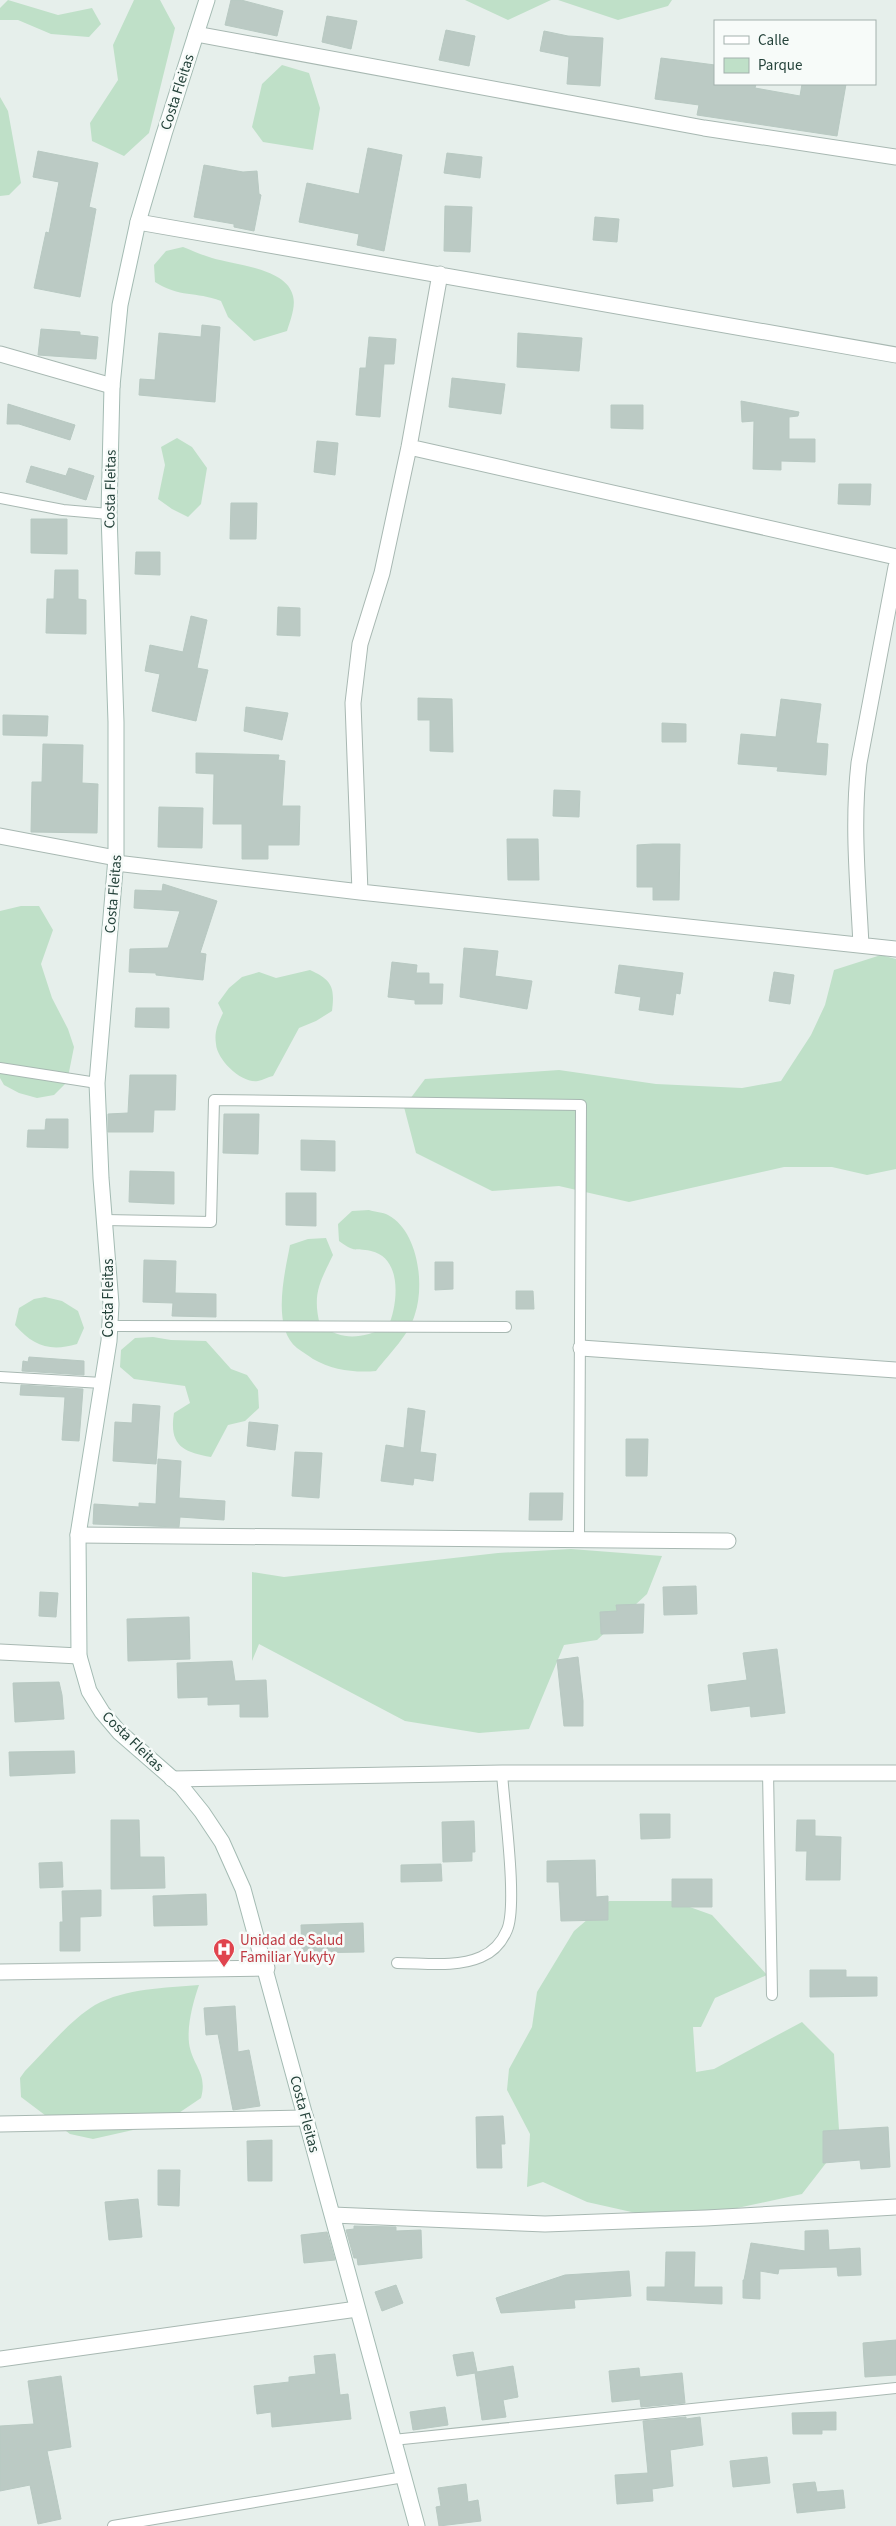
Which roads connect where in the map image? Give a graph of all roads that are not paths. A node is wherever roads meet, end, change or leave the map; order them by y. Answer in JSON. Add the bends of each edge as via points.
{"nodes":[{"id":1,"x":207,"y":0,"type":"edge"},
{"id":2,"x":196,"y":34,"type":"junction"},
{"id":3,"x":896,"y":157,"type":"edge"},
{"id":4,"x":138,"y":222,"type":"junction"},
{"id":5,"x":440,"y":274,"type":"junction"},
{"id":6,"x":0,"y":354,"type":"edge"},
{"id":7,"x":896,"y":355,"type":"edge"},
{"id":8,"x":112,"y":386,"type":"junction"},
{"id":9,"x":409,"y":447,"type":"junction"},
{"id":10,"x":0,"y":498,"type":"edge"},
{"id":11,"x":109,"y":514,"type":"junction"},
{"id":12,"x":896,"y":557,"type":"edge"},
{"id":13,"x":896,"y":568,"type":"edge"},
{"id":14,"x":0,"y":836,"type":"edge"},
{"id":15,"x":116,"y":860,"type":"junction"},
{"id":16,"x":360,"y":892,"type":"junction"},
{"id":17,"x":862,"y":946,"type":"junction"},
{"id":18,"x":896,"y":949,"type":"edge"},
{"id":19,"x":0,"y":1068,"type":"edge"},
{"id":20,"x":97,"y":1083,"type":"junction"},
{"id":21,"x":105,"y":1220,"type":"junction"},
{"id":22,"x":110,"y":1326,"type":"junction"},
{"id":23,"x":506,"y":1327,"type":"dead end"},
{"id":24,"x":581,"y":1348,"type":"junction"},
{"id":25,"x":896,"y":1370,"type":"edge"},
{"id":26,"x":0,"y":1377,"type":"edge"},
{"id":27,"x":102,"y":1383,"type":"junction"},
{"id":28,"x":78,"y":1535,"type":"junction"},
{"id":29,"x":579,"y":1539,"type":"junction"},
{"id":30,"x":728,"y":1541,"type":"dead end"},
{"id":31,"x":0,"y":1652,"type":"edge"},
{"id":32,"x":79,"y":1656,"type":"junction"},
{"id":33,"x":768,"y":1772,"type":"junction"},
{"id":34,"x":896,"y":1773,"type":"edge"},
{"id":35,"x":502,"y":1774,"type":"junction"},
{"id":36,"x":172,"y":1779,"type":"junction"},
{"id":37,"x":397,"y":1963,"type":"dead end"},
{"id":38,"x":266,"y":1968,"type":"junction"},
{"id":39,"x":0,"y":1972,"type":"edge"},
{"id":40,"x":772,"y":1995,"type":"dead end"},
{"id":41,"x":306,"y":2118,"type":"junction"},
{"id":42,"x":0,"y":2124,"type":"edge"},
{"id":43,"x":896,"y":2207,"type":"edge"},
{"id":44,"x":332,"y":2215,"type":"junction"},
{"id":45,"x":356,"y":2309,"type":"junction"},
{"id":46,"x":0,"y":2359,"type":"edge"},
{"id":47,"x":896,"y":2388,"type":"edge"},
{"id":48,"x":393,"y":2440,"type":"junction"},
{"id":49,"x":404,"y":2478,"type":"junction"},
{"id":50,"x":113,"y":2526,"type":"edge"},
{"id":51,"x":418,"y":2526,"type":"edge"}],
"edges":[{"from":1,"to":2,"type":"street","name":"Costa Fleitas"},
{"from":2,"to":3,"type":"street","via":[[704,128]]},
{"from":2,"to":4,"type":"street","name":"Costa Fleitas"},
{"from":4,"to":5,"type":"street"},
{"from":4,"to":8,"type":"street","name":"Costa Fleitas","via":[[120,305]]},
{"from":5,"to":7,"type":"street"},
{"from":5,"to":9,"type":"street"},
{"from":6,"to":8,"type":"street"},
{"from":8,"to":11,"type":"street","name":"Costa Fleitas"},
{"from":9,"to":12,"type":"street"},
{"from":9,"to":16,"type":"street","via":[[382,572],[360,644],[353,703]]},
{"from":10,"to":11,"type":"lane","via":[[63,510]]},
{"from":11,"to":15,"type":"street","name":"Costa Fleitas","via":[[116,722]]},
{"from":13,"to":17,"type":"street","via":[[858,763],[854,819]]},
{"from":14,"to":15,"type":"street"},
{"from":15,"to":16,"type":"street"},
{"from":15,"to":20,"type":"street","name":"Costa Fleitas"},
{"from":16,"to":17,"type":"street"},
{"from":17,"to":18,"type":"street"},
{"from":19,"to":20,"type":"lane"},
{"from":20,"to":21,"type":"street","name":"Costa Fleitas"},
{"from":21,"to":22,"type":"street","name":"Costa Fleitas","via":[[110,1262]]},
{"from":21,"to":24,"type":"lane","via":[[211,1222],[214,1100],[581,1105]]},
{"from":22,"to":23,"type":"lane"},
{"from":22,"to":27,"type":"street","name":"Costa Fleitas"},
{"from":24,"to":25,"type":"street"},
{"from":24,"to":29,"type":"lane"},
{"from":26,"to":27,"type":"lane"},
{"from":27,"to":28,"type":"street","name":"Costa Fleitas"},
{"from":28,"to":29,"type":"street"},
{"from":28,"to":32,"type":"street","name":"Costa Fleitas"},
{"from":29,"to":30,"type":"street"},
{"from":31,"to":32,"type":"street"},
{"from":32,"to":36,"type":"street","name":"Costa Fleitas","via":[[89,1691],[102,1712],[119,1732]]},
{"from":33,"to":34,"type":"street"},
{"from":33,"to":35,"type":"street"},
{"from":33,"to":40,"type":"lane"},
{"from":35,"to":36,"type":"street"},
{"from":35,"to":37,"type":"lane","via":[[511,1913],[507,1930],[496,1948],[483,1957],[464,1963]]},
{"from":36,"to":38,"type":"street","name":"Costa Fleitas","via":[[202,1812],[222,1842],[243,1889]]},
{"from":38,"to":39,"type":"street"},
{"from":38,"to":41,"type":"street","name":"Costa Fleitas"},
{"from":41,"to":42,"type":"street"},
{"from":41,"to":44,"type":"street","name":"Costa Fleitas"},
{"from":43,"to":44,"type":"street","via":[[545,2224]]},
{"from":44,"to":45,"type":"street","name":"Costa Fleitas"},
{"from":45,"to":46,"type":"street"},
{"from":45,"to":48,"type":"street","name":"Costa Fleitas"},
{"from":47,"to":48,"type":"lane"},
{"from":48,"to":49,"type":"street","name":"Costa Fleitas"},
{"from":49,"to":50,"type":"lane"},
{"from":49,"to":51,"type":"street","name":"Costa Fleitas"}]}
